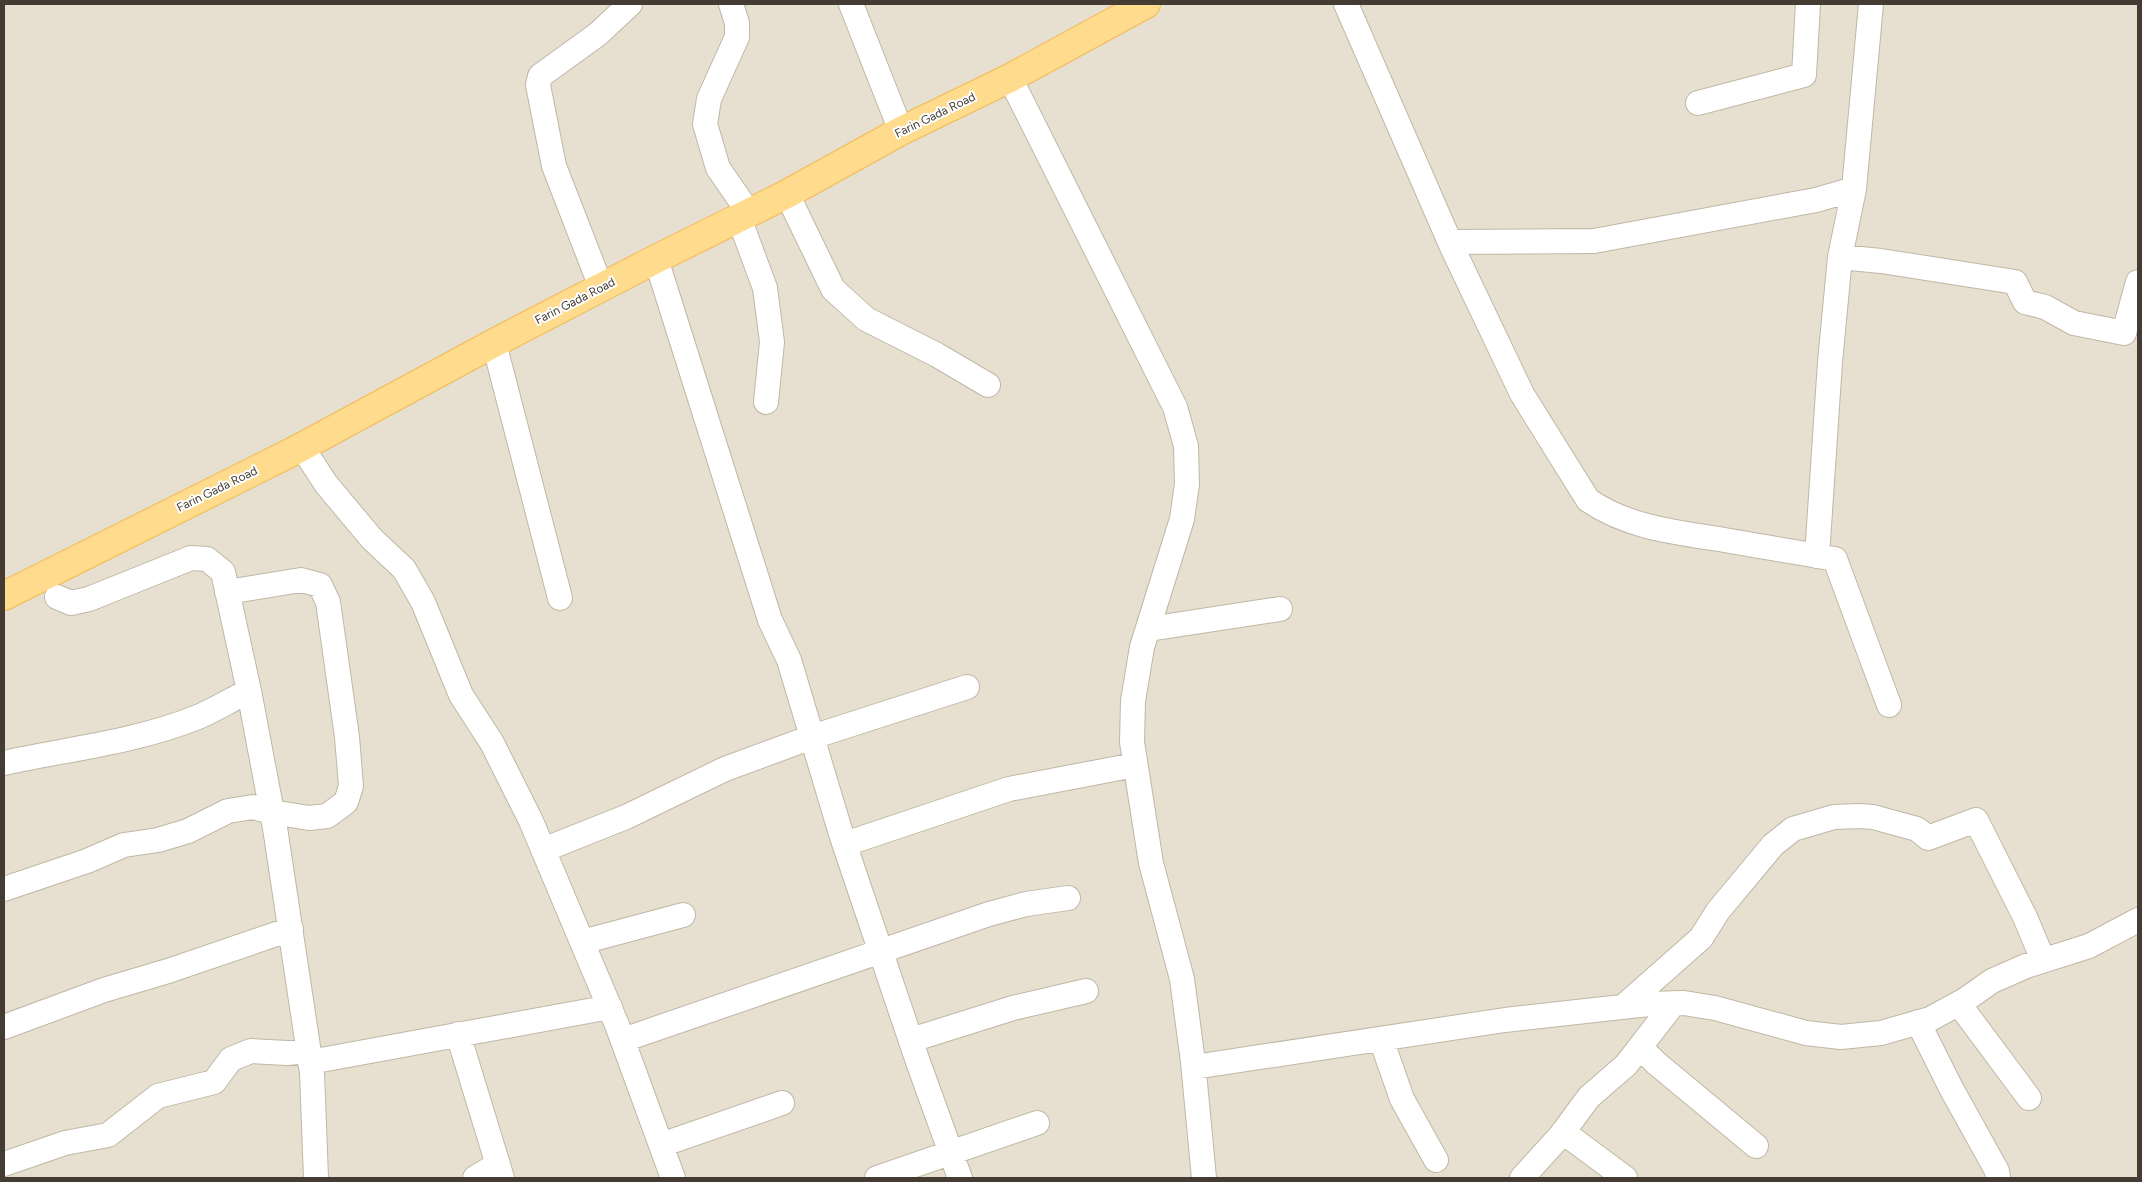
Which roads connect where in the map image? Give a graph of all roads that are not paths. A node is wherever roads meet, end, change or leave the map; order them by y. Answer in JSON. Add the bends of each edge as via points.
{"nodes":[{"id":1,"x":630,"y":4,"type":"edge"},
{"id":2,"x":731,"y":4,"type":"edge"},
{"id":3,"x":851,"y":4,"type":"edge"},
{"id":4,"x":1146,"y":4,"type":"edge"},
{"id":5,"x":1346,"y":4,"type":"edge"},
{"id":6,"x":1808,"y":4,"type":"edge"},
{"id":7,"x":1871,"y":4,"type":"edge"},
{"id":8,"x":1010,"y":78,"type":"junction"},
{"id":9,"x":1698,"y":103,"type":"dead end"},
{"id":10,"x":901,"y":131,"type":"junction"},
{"id":11,"x":1854,"y":189,"type":"junction"},
{"id":12,"x":787,"y":194,"type":"junction"},
{"id":13,"x":744,"y":216,"type":"junction"},
{"id":14,"x":1450,"y":242,"type":"junction"},
{"id":15,"x":1840,"y":257,"type":"junction"},
{"id":16,"x":656,"y":259,"type":"junction"},
{"id":17,"x":2138,"y":282,"type":"edge"},
{"id":18,"x":601,"y":287,"type":"junction"},
{"id":19,"x":494,"y":343,"type":"junction"},
{"id":20,"x":988,"y":385,"type":"dead end"},
{"id":21,"x":766,"y":402,"type":"dead end"},
{"id":22,"x":302,"y":447,"type":"junction"},
{"id":23,"x":1816,"y":556,"type":"junction"},
{"id":24,"x":227,"y":592,"type":"junction"},
{"id":25,"x":4,"y":596,"type":"edge"},
{"id":26,"x":57,"y":598,"type":"dead end"},
{"id":27,"x":560,"y":598,"type":"dead end"},
{"id":28,"x":1280,"y":609,"type":"dead end"},
{"id":29,"x":1149,"y":629,"type":"junction"},
{"id":30,"x":967,"y":687,"type":"dead end"},
{"id":31,"x":249,"y":690,"type":"junction"},
{"id":32,"x":1890,"y":705,"type":"dead end"},
{"id":33,"x":812,"y":736,"type":"junction"},
{"id":34,"x":4,"y":763,"type":"edge"},
{"id":35,"x":1135,"y":765,"type":"junction"},
{"id":36,"x":272,"y":812,"type":"junction"},
{"id":37,"x":845,"y":844,"type":"junction"},
{"id":38,"x":543,"y":850,"type":"junction"},
{"id":39,"x":4,"y":889,"type":"edge"},
{"id":40,"x":1068,"y":898,"type":"dead end"},
{"id":41,"x":683,"y":915,"type":"dead end"},
{"id":42,"x":2138,"y":920,"type":"edge"},
{"id":43,"x":291,"y":929,"type":"junction"},
{"id":44,"x":582,"y":942,"type":"junction"},
{"id":45,"x":881,"y":951,"type":"junction"},
{"id":46,"x":2043,"y":960,"type":"junction"},
{"id":47,"x":1086,"y":991,"type":"dead end"},
{"id":48,"x":1674,"y":1003,"type":"junction"},
{"id":49,"x":1959,"y":1004,"type":"junction"},
{"id":50,"x":1624,"y":1006,"type":"junction"},
{"id":51,"x":610,"y":1007,"type":"junction"},
{"id":52,"x":1918,"y":1022,"type":"junction"},
{"id":53,"x":4,"y":1027,"type":"edge"},
{"id":54,"x":458,"y":1034,"type":"junction"},
{"id":55,"x":1381,"y":1039,"type":"junction"},
{"id":56,"x":623,"y":1040,"type":"junction"},
{"id":57,"x":911,"y":1040,"type":"junction"},
{"id":58,"x":1640,"y":1047,"type":"junction"},
{"id":59,"x":310,"y":1056,"type":"junction"},
{"id":60,"x":1194,"y":1067,"type":"junction"},
{"id":61,"x":2029,"y":1098,"type":"dead end"},
{"id":62,"x":782,"y":1103,"type":"dead end"},
{"id":63,"x":1037,"y":1123,"type":"dead end"},
{"id":64,"x":1563,"y":1132,"type":"junction"},
{"id":65,"x":662,"y":1145,"type":"junction"},
{"id":66,"x":1756,"y":1146,"type":"dead end"},
{"id":67,"x":950,"y":1152,"type":"junction"},
{"id":68,"x":1436,"y":1160,"type":"dead end"},
{"id":69,"x":4,"y":1164,"type":"edge"},
{"id":70,"x":500,"y":1171,"type":"edge"},
{"id":71,"x":316,"y":1178,"type":"edge"},
{"id":72,"x":475,"y":1178,"type":"edge"},
{"id":73,"x":673,"y":1178,"type":"edge"},
{"id":74,"x":877,"y":1178,"type":"edge"},
{"id":75,"x":960,"y":1178,"type":"edge"},
{"id":76,"x":1204,"y":1178,"type":"edge"},
{"id":77,"x":1522,"y":1178,"type":"edge"},
{"id":78,"x":1625,"y":1178,"type":"edge"},
{"id":79,"x":1998,"y":1178,"type":"edge"}],
"edges":[{"from":1,"to":18,"type":"street","via":[[598,34],[540,76],[538,85],[554,166]]},
{"from":2,"to":13,"type":"street","via":[[737,23],[737,37],[709,99],[705,124],[718,168]]},
{"from":3,"to":10,"type":"street"},
{"from":4,"to":8,"type":"main road","name":"Farin Gada Road"},
{"from":5,"to":14,"type":"street"},
{"from":6,"to":9,"type":"street","via":[[1804,75]]},
{"from":7,"to":11,"type":"street"},
{"from":8,"to":10,"type":"main road","name":"Farin Gada Road"},
{"from":8,"to":29,"type":"street","via":[[1174,407],[1186,446],[1187,484],[1182,519]]},
{"from":10,"to":12,"type":"main road","name":"Farin Gada Road"},
{"from":11,"to":14,"type":"street","via":[[1816,200],[1594,241]]},
{"from":11,"to":15,"type":"street"},
{"from":12,"to":13,"type":"main road","name":"Farin Gada Road"},
{"from":12,"to":20,"type":"street","via":[[834,290],[866,319]]},
{"from":13,"to":16,"type":"main road","name":"Farin Gada Road"},
{"from":13,"to":21,"type":"street","via":[[765,288],[772,342]]},
{"from":14,"to":23,"type":"street","via":[[1522,394],[1588,500],[1623,519],[1658,529]]},
{"from":15,"to":17,"type":"street","via":[[2015,282],[2025,302],[2045,307],[2074,322],[2124,333]]},
{"from":15,"to":23,"type":"street"},
{"from":16,"to":18,"type":"main road","name":"Farin Gada Road"},
{"from":16,"to":33,"type":"street","via":[[770,620],[789,660]]},
{"from":18,"to":19,"type":"main road","name":"Farin Gada Road"},
{"from":19,"to":22,"type":"main road","name":"Farin Gada Road"},
{"from":19,"to":27,"type":"street"},
{"from":22,"to":25,"type":"main road","name":"Farin Gada Road"},
{"from":22,"to":38,"type":"street","via":[[326,484],[372,538],[404,569],[423,602],[461,696],[492,743]]},
{"from":23,"to":32,"type":"street","via":[[1835,559]]},
{"from":24,"to":26,"type":"street","via":[[223,572],[207,559],[191,558],[89,599],[71,603]]},
{"from":24,"to":31,"type":"street"},
{"from":24,"to":36,"type":"street","via":[[301,580],[320,585],[328,602],[351,786],[346,802],[327,816],[309,818]]},
{"from":28,"to":29,"type":"street"},
{"from":29,"to":35,"type":"street","via":[[1142,647],[1133,701]]},
{"from":30,"to":33,"type":"street"},
{"from":31,"to":34,"type":"street","via":[[198,717],[153,731]]},
{"from":31,"to":36,"type":"street"},
{"from":33,"to":37,"type":"street"},
{"from":33,"to":38,"type":"street","via":[[725,770]]},
{"from":35,"to":37,"type":"street","via":[[1008,789]]},
{"from":35,"to":60,"type":"street","via":[[1151,862],[1182,979]]},
{"from":36,"to":39,"type":"street","via":[[252,807],[228,811],[188,831],[124,845]]},
{"from":36,"to":43,"type":"street"},
{"from":37,"to":45,"type":"street"},
{"from":38,"to":44,"type":"street"},
{"from":40,"to":45,"type":"street","via":[[989,914]]},
{"from":41,"to":44,"type":"street"},
{"from":42,"to":46,"type":"street","via":[[2089,946]]},
{"from":43,"to":53,"type":"street","via":[[104,990]]},
{"from":43,"to":59,"type":"street"},
{"from":44,"to":51,"type":"street"},
{"from":45,"to":56,"type":"street"},
{"from":45,"to":57,"type":"street"},
{"from":46,"to":49,"type":"street","via":[[1992,981]]},
{"from":46,"to":50,"type":"street","via":[[1976,820],[1928,838],[1917,829],[1874,817],[1834,817],[1793,829],[1773,845],[1718,911],[1701,938]]},
{"from":47,"to":57,"type":"street","via":[[1004,1011]]},
{"from":48,"to":50,"type":"street"},
{"from":48,"to":52,"type":"street","via":[[1715,1008],[1806,1033],[1841,1037],[1881,1033]]},
{"from":48,"to":58,"type":"street"},
{"from":49,"to":52,"type":"street"},
{"from":49,"to":61,"type":"street"},
{"from":50,"to":55,"type":"street"},
{"from":51,"to":54,"type":"street"},
{"from":51,"to":56,"type":"street"},
{"from":52,"to":79,"type":"street"},
{"from":54,"to":59,"type":"street"},
{"from":54,"to":70,"type":"street"},
{"from":55,"to":60,"type":"street"},
{"from":55,"to":68,"type":"street","via":[[1402,1099]]},
{"from":56,"to":65,"type":"street"},
{"from":57,"to":67,"type":"street"},
{"from":58,"to":64,"type":"street","via":[[1626,1065],[1590,1097]]},
{"from":58,"to":66,"type":"street"},
{"from":59,"to":69,"type":"street","via":[[252,1051],[231,1059],[214,1082],[158,1096],[108,1135],[65,1143]]},
{"from":59,"to":71,"type":"street"},
{"from":60,"to":76,"type":"street"},
{"from":62,"to":65,"type":"street"},
{"from":63,"to":67,"type":"street"},
{"from":64,"to":77,"type":"street"},
{"from":64,"to":78,"type":"street"},
{"from":65,"to":73,"type":"street"},
{"from":67,"to":74,"type":"street"},
{"from":67,"to":75,"type":"street"},
{"from":70,"to":72,"type":"street"}]}
